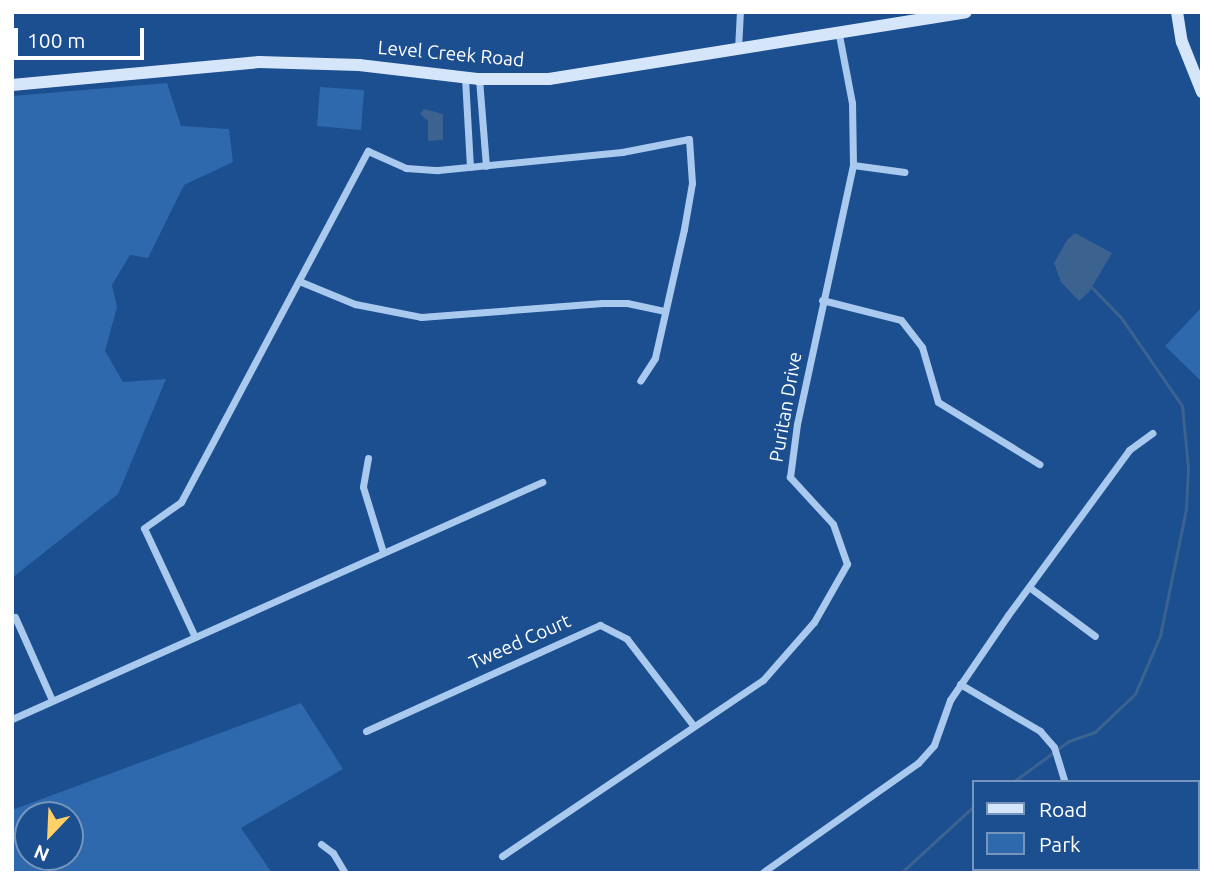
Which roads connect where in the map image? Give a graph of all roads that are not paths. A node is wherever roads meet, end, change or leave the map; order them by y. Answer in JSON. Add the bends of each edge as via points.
{"nodes":[{"id":1,"x":740,"y":12,"type":"edge"},
{"id":2,"x":965,"y":12,"type":"edge"},
{"id":3,"x":1177,"y":12,"type":"edge"},
{"id":4,"x":839,"y":35,"type":"junction"},
{"id":5,"x":738,"y":49,"type":"junction"},
{"id":6,"x":465,"y":78,"type":"junction"},
{"id":7,"x":479,"y":79,"type":"junction"},
{"id":8,"x":12,"y":85,"type":"edge"},
{"id":9,"x":1202,"y":92,"type":"edge"},
{"id":10,"x":853,"y":165,"type":"junction"},
{"id":11,"x":486,"y":166,"type":"junction"},
{"id":12,"x":470,"y":167,"type":"junction"},
{"id":13,"x":905,"y":172,"type":"dead end"},
{"id":14,"x":299,"y":281,"type":"junction"},
{"id":15,"x":822,"y":300,"type":"junction"},
{"id":16,"x":665,"y":312,"type":"junction"},
{"id":17,"x":640,"y":381,"type":"dead end"},
{"id":18,"x":1152,"y":433,"type":"dead end"},
{"id":19,"x":368,"y":458,"type":"dead end"},
{"id":20,"x":1039,"y":464,"type":"dead end"},
{"id":21,"x":542,"y":482,"type":"dead end"},
{"id":22,"x":383,"y":552,"type":"junction"},
{"id":23,"x":1029,"y":587,"type":"junction"},
{"id":24,"x":15,"y":617,"type":"dead end"},
{"id":25,"x":195,"y":636,"type":"junction"},
{"id":26,"x":1095,"y":636,"type":"dead end"},
{"id":27,"x":960,"y":684,"type":"junction"},
{"id":28,"x":52,"y":701,"type":"junction"},
{"id":29,"x":12,"y":719,"type":"edge"},
{"id":30,"x":694,"y":725,"type":"junction"},
{"id":31,"x":366,"y":731,"type":"dead end"},
{"id":32,"x":1064,"y":780,"type":"edge"},
{"id":33,"x":321,"y":844,"type":"dead end"},
{"id":34,"x":502,"y":856,"type":"dead end"},
{"id":35,"x":345,"y":873,"type":"edge"},
{"id":36,"x":762,"y":873,"type":"edge"}],
"edges":[{"from":1,"to":5,"type":"street"},
{"from":2,"to":4,"type":"street","name":"Level Creek Road"},
{"from":3,"to":9,"type":"street","via":[[1182,42]]},
{"from":4,"to":5,"type":"street","name":"Level Creek Road"},
{"from":4,"to":10,"type":"street","name":"Puritan Drive","via":[[852,103]]},
{"from":5,"to":7,"type":"street","name":"Level Creek Road","via":[[549,79]]},
{"from":6,"to":7,"type":"street","name":"Level Creek Road"},
{"from":6,"to":8,"type":"street","name":"Level Creek Road","via":[[359,65],[258,62]]},
{"from":6,"to":12,"type":"street"},
{"from":7,"to":11,"type":"street"},
{"from":10,"to":13,"type":"street"},
{"from":10,"to":15,"type":"street","name":"Puritan Drive"},
{"from":11,"to":12,"type":"street"},
{"from":11,"to":16,"type":"street","via":[[622,152],[689,139],[692,183]]},
{"from":12,"to":14,"type":"street","via":[[406,168],[368,151]]},
{"from":14,"to":16,"type":"street","via":[[355,304],[421,317],[602,303],[627,303]]},
{"from":14,"to":25,"type":"street","via":[[181,502],[144,528]]},
{"from":15,"to":20,"type":"street","via":[[901,320],[922,347],[937,402]]},
{"from":15,"to":30,"type":"street","name":"Puritan Drive","via":[[790,477],[833,524],[847,564],[834,592],[788,657],[763,680]]},
{"from":16,"to":17,"type":"street","via":[[655,358]]},
{"from":18,"to":23,"type":"street","via":[[1129,450]]},
{"from":19,"to":22,"type":"street","via":[[363,487]]},
{"from":21,"to":22,"type":"street"},
{"from":22,"to":25,"type":"street"},
{"from":23,"to":26,"type":"street"},
{"from":23,"to":27,"type":"street"},
{"from":24,"to":28,"type":"street"},
{"from":25,"to":28,"type":"street"},
{"from":27,"to":32,"type":"street","via":[[1040,731],[1054,747]]},
{"from":27,"to":36,"type":"street","via":[[934,745],[918,763]]},
{"from":28,"to":29,"type":"street"},
{"from":30,"to":31,"type":"street","name":"Tweed Court","via":[[627,639],[600,625]]},
{"from":30,"to":34,"type":"street","name":"Puritan Drive"},
{"from":33,"to":35,"type":"street","via":[[333,853]]}]}
